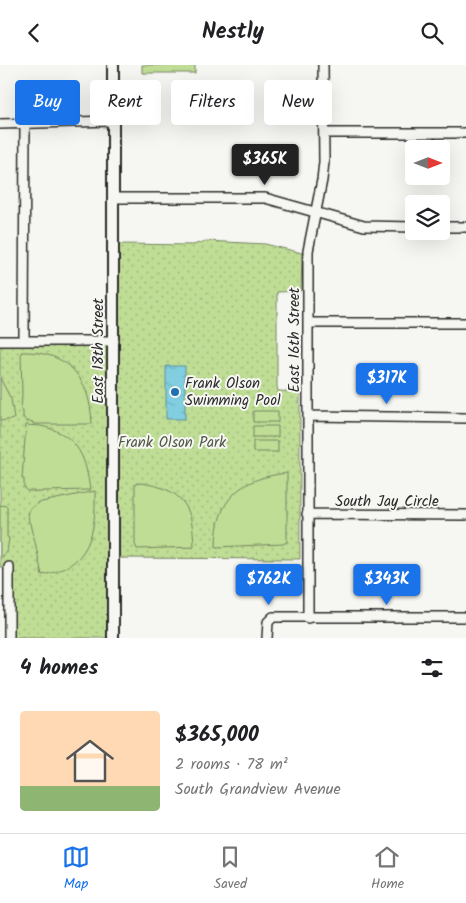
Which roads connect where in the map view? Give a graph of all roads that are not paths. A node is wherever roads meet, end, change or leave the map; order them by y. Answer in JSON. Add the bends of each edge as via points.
{"nodes":[{"id":1,"x":113,"y":65,"type":"edge"},
{"id":2,"x":323,"y":65,"type":"edge"},
{"id":3,"x":113,"y":80,"type":"edge"},
{"id":4,"x":0,"y":124,"type":"edge"},
{"id":5,"x":15,"y":124,"type":"edge"},
{"id":6,"x":25,"y":125,"type":"edge"},
{"id":7,"x":113,"y":125,"type":"edge"},
{"id":8,"x":324,"y":133,"type":"junction"},
{"id":9,"x":466,"y":133,"type":"edge"},
{"id":10,"x":113,"y":198,"type":"junction"},
{"id":11,"x":316,"y":212,"type":"junction"},
{"id":12,"x":405,"y":227,"type":"edge"},
{"id":13,"x":450,"y":227,"type":"edge"},
{"id":14,"x":466,"y":227,"type":"edge"},
{"id":15,"x":308,"y":323,"type":"junction"},
{"id":16,"x":466,"y":323,"type":"edge"},
{"id":17,"x":0,"y":341,"type":"edge"},
{"id":18,"x":24,"y":341,"type":"junction"},
{"id":19,"x":114,"y":341,"type":"junction"},
{"id":20,"x":308,"y":416,"type":"junction"},
{"id":21,"x":466,"y":418,"type":"edge"},
{"id":22,"x":307,"y":514,"type":"junction"},
{"id":23,"x":466,"y":515,"type":"edge"},
{"id":24,"x":9,"y":567,"type":"dead end"},
{"id":25,"x":308,"y":617,"type":"junction"},
{"id":26,"x":466,"y":617,"type":"edge"},
{"id":27,"x":9,"y":638,"type":"edge"},
{"id":28,"x":113,"y":638,"type":"edge"},
{"id":29,"x":268,"y":638,"type":"edge"}],
"edges":[{"from":1,"to":3,"type":"street","name":"East 18th Street"},
{"from":2,"to":8,"type":"street","name":"East 16th Street"},
{"from":4,"to":5,"type":"street"},
{"from":6,"to":18,"type":"street"},
{"from":7,"to":10,"type":"street","name":"East 18th Street"},
{"from":8,"to":9,"type":"street"},
{"from":8,"to":11,"type":"street","name":"East 16th Street","via":[[323,171]]},
{"from":10,"to":11,"type":"street","via":[[265,198]]},
{"from":10,"to":19,"type":"street","name":"East 18th Street"},
{"from":11,"to":12,"type":"street","via":[[364,226]]},
{"from":11,"to":15,"type":"street","name":"East 16th Street","via":[[308,251]]},
{"from":13,"to":14,"type":"street"},
{"from":15,"to":16,"type":"street"},
{"from":15,"to":20,"type":"street","name":"East 16th Street"},
{"from":17,"to":18,"type":"street"},
{"from":18,"to":19,"type":"street"},
{"from":19,"to":28,"type":"street","name":"East 18th Street"},
{"from":20,"to":21,"type":"street"},
{"from":20,"to":22,"type":"street","name":"East 16th Street"},
{"from":22,"to":23,"type":"street","name":"South Jay Circle"},
{"from":22,"to":25,"type":"street","name":"East 16th Street"},
{"from":24,"to":27,"type":"street"},
{"from":25,"to":26,"type":"street"},
{"from":25,"to":29,"type":"street","via":[[273,617],[268,622]]}]}
